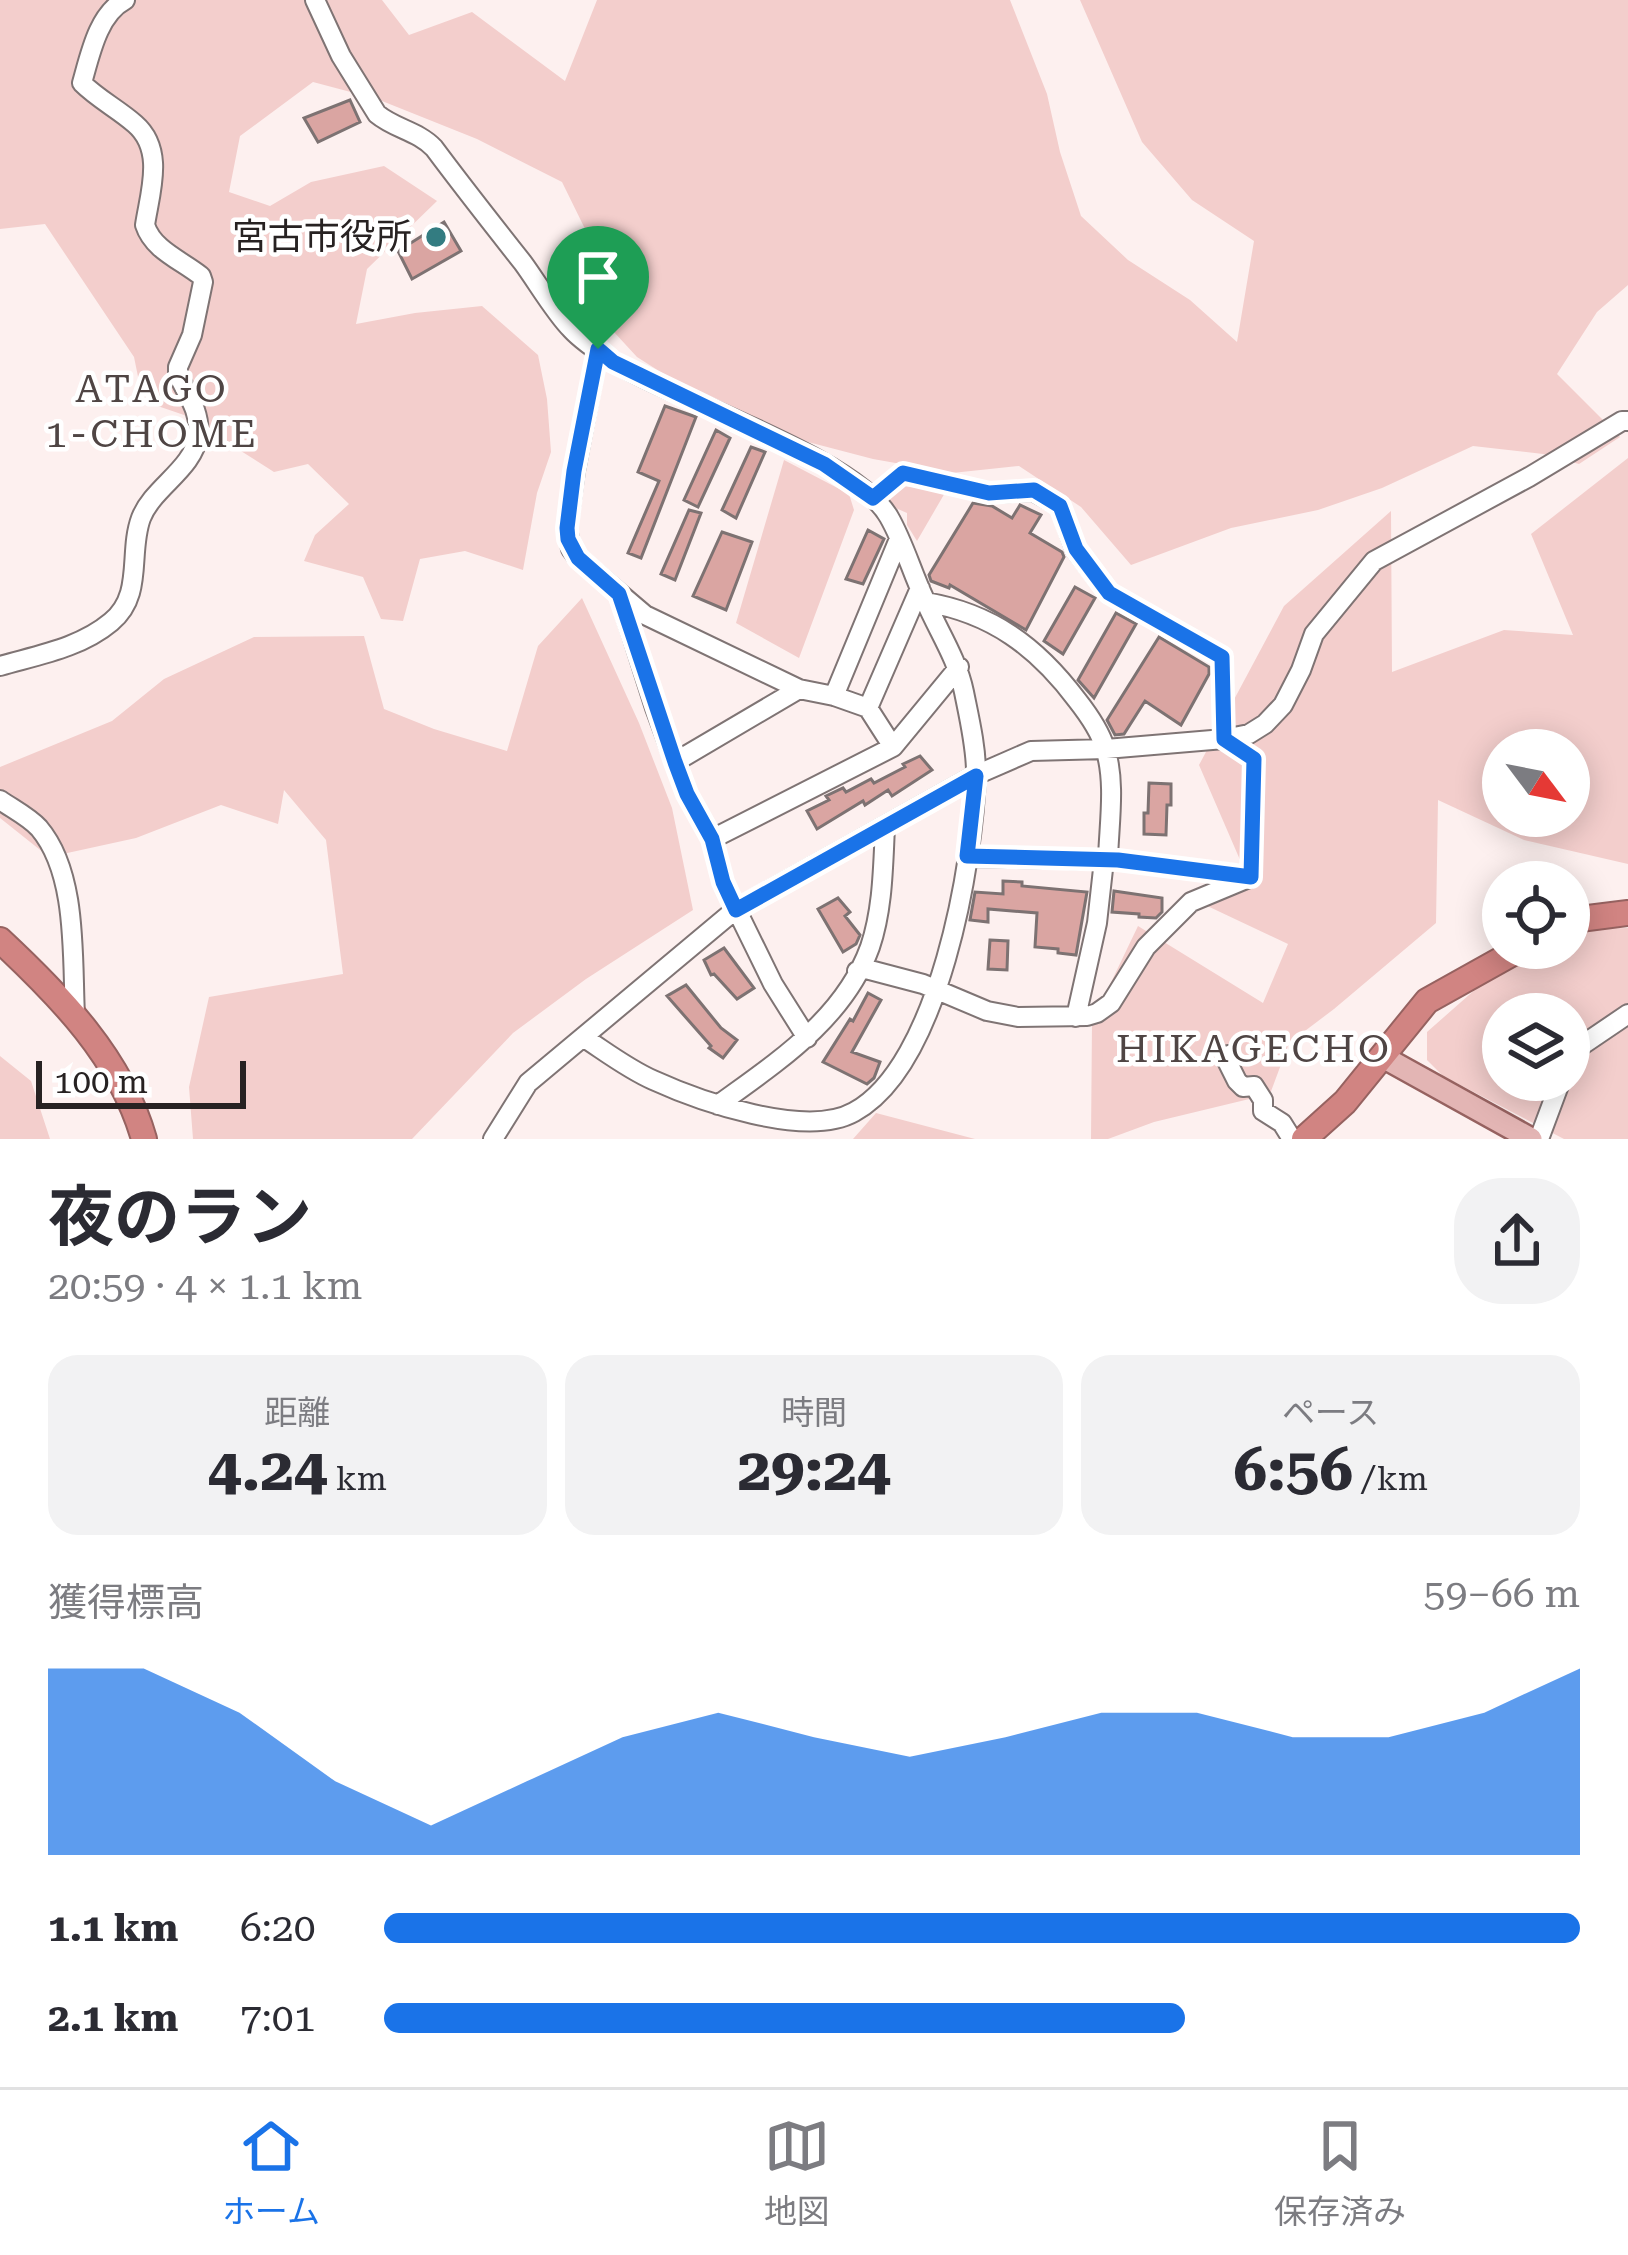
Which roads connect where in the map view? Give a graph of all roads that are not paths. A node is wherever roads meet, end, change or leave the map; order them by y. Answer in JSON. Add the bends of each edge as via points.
{"nodes":[{"id":1,"x":124,"y":0,"type":"edge"},
{"id":2,"x":315,"y":0,"type":"edge"},
{"id":3,"x":598,"y":349,"type":"junction"},
{"id":4,"x":1626,"y":418,"type":"edge"},
{"id":5,"x":873,"y":498,"type":"junction"},
{"id":6,"x":899,"y":538,"type":"junction"},
{"id":7,"x":619,"y":594,"type":"junction"},
{"id":8,"x":922,"y":595,"type":"junction"},
{"id":9,"x":0,"y":666,"type":"edge"},
{"id":10,"x":757,"y":667,"type":"junction"},
{"id":11,"x":958,"y":667,"type":"junction"},
{"id":12,"x":799,"y":688,"type":"junction"},
{"id":13,"x":834,"y":696,"type":"junction"},
{"id":14,"x":775,"y":704,"type":"junction"},
{"id":15,"x":868,"y":708,"type":"junction"},
{"id":16,"x":1224,"y":739,"type":"junction"},
{"id":17,"x":893,"y":746,"type":"junction"},
{"id":18,"x":1106,"y":749,"type":"junction"},
{"id":19,"x":675,"y":762,"type":"junction"},
{"id":20,"x":976,"y":776,"type":"junction"},
{"id":21,"x":0,"y":800,"type":"edge"},
{"id":22,"x":885,"y":827,"type":"junction"},
{"id":23,"x":712,"y":839,"type":"junction"},
{"id":24,"x":967,"y":856,"type":"junction"},
{"id":25,"x":1106,"y":860,"type":"junction"},
{"id":26,"x":1251,"y":877,"type":"junction"},
{"id":27,"x":736,"y":910,"type":"junction"},
{"id":28,"x":1628,"y":913,"type":"edge"},
{"id":29,"x":1590,"y":918,"type":"edge"},
{"id":30,"x":0,"y":940,"type":"edge"},
{"id":31,"x":1484,"y":969,"type":"edge"},
{"id":32,"x":857,"y":971,"type":"junction"},
{"id":33,"x":936,"y":988,"type":"junction"},
{"id":34,"x":1628,"y":1014,"type":"edge"},
{"id":35,"x":75,"y":1016,"type":"junction"},
{"id":36,"x":1076,"y":1018,"type":"junction"},
{"id":37,"x":583,"y":1037,"type":"junction"},
{"id":38,"x":807,"y":1038,"type":"junction"},
{"id":39,"x":1590,"y":1040,"type":"edge"},
{"id":40,"x":1229,"y":1055,"type":"dead end"},
{"id":41,"x":1383,"y":1057,"type":"junction"},
{"id":42,"x":1551,"y":1101,"type":"edge"},
{"id":43,"x":718,"y":1105,"type":"junction"},
{"id":44,"x":144,"y":1139,"type":"edge"},
{"id":45,"x":493,"y":1139,"type":"edge"},
{"id":46,"x":1292,"y":1139,"type":"edge"},
{"id":47,"x":1304,"y":1139,"type":"edge"},
{"id":48,"x":1534,"y":1139,"type":"edge"}],
"edges":[{"from":1,"to":9,"type":"street","via":[[93,44],[82,83],[140,127],[154,168],[147,234],[201,276],[178,367],[198,421],[196,445],[142,516],[131,593],[112,622],[72,646]]},
{"from":2,"to":3,"type":"street","via":[[377,114],[423,136],[570,329]]},
{"from":3,"to":5,"type":"street","via":[[824,464]]},
{"from":3,"to":7,"type":"street","via":[[567,528],[578,558]]},
{"from":4,"to":16,"type":"street","via":[[1373,561],[1314,634],[1283,705],[1249,734]]},
{"from":5,"to":6,"type":"street"},
{"from":5,"to":16,"type":"street","via":[[903,473],[989,493],[1034,490],[1060,506],[1076,549],[1109,593],[1222,657]]},
{"from":6,"to":8,"type":"street"},
{"from":6,"to":13,"type":"street"},
{"from":7,"to":10,"type":"street"},
{"from":7,"to":19,"type":"street"},
{"from":8,"to":11,"type":"street"},
{"from":8,"to":15,"type":"street"},
{"from":8,"to":18,"type":"street","via":[[1032,648],[1091,718]]},
{"from":10,"to":12,"type":"street"},
{"from":10,"to":14,"type":"street"},
{"from":11,"to":17,"type":"street"},
{"from":11,"to":20,"type":"street"},
{"from":12,"to":13,"type":"street"},
{"from":12,"to":14,"type":"street"},
{"from":13,"to":15,"type":"street"},
{"from":14,"to":19,"type":"street"},
{"from":15,"to":17,"type":"street"},
{"from":16,"to":18,"type":"street"},
{"from":16,"to":26,"type":"street","via":[[1254,759]]},
{"from":17,"to":23,"type":"street"},
{"from":18,"to":20,"type":"street","via":[[1031,751]]},
{"from":18,"to":25,"type":"street"},
{"from":19,"to":23,"type":"street"},
{"from":20,"to":22,"type":"street"},
{"from":20,"to":24,"type":"street"},
{"from":21,"to":35,"type":"street","via":[[37,825],[64,875]]},
{"from":22,"to":27,"type":"street"},
{"from":22,"to":32,"type":"street","via":[[877,916]]},
{"from":23,"to":27,"type":"street"},
{"from":24,"to":25,"type":"street"},
{"from":24,"to":33,"type":"street"},
{"from":25,"to":26,"type":"street"},
{"from":25,"to":36,"type":"street"},
{"from":26,"to":36,"type":"street","via":[[1191,902],[1146,947],[1111,1004]]},
{"from":27,"to":37,"type":"street"},
{"from":27,"to":38,"type":"street"},
{"from":28,"to":29,"type":"highway"},
{"from":30,"to":35,"type":"highway"},
{"from":31,"to":41,"type":"highway","via":[[1427,1001]]},
{"from":32,"to":33,"type":"street"},
{"from":32,"to":38,"type":"street"},
{"from":33,"to":36,"type":"street","via":[[986,1011]]},
{"from":33,"to":43,"type":"street","via":[[899,1070],[853,1113],[800,1121]]},
{"from":34,"to":39,"type":"street"},
{"from":35,"to":44,"type":"highway","via":[[130,1097]]},
{"from":37,"to":43,"type":"street","via":[[649,1078]]},
{"from":37,"to":45,"type":"street","via":[[528,1083]]},
{"from":38,"to":43,"type":"street"},
{"from":40,"to":46,"type":"street","via":[[1237,1081],[1254,1086],[1263,1111]]},
{"from":41,"to":47,"type":"highway"},
{"from":41,"to":48,"type":"main road"},
{"from":42,"to":48,"type":"street"}]}
